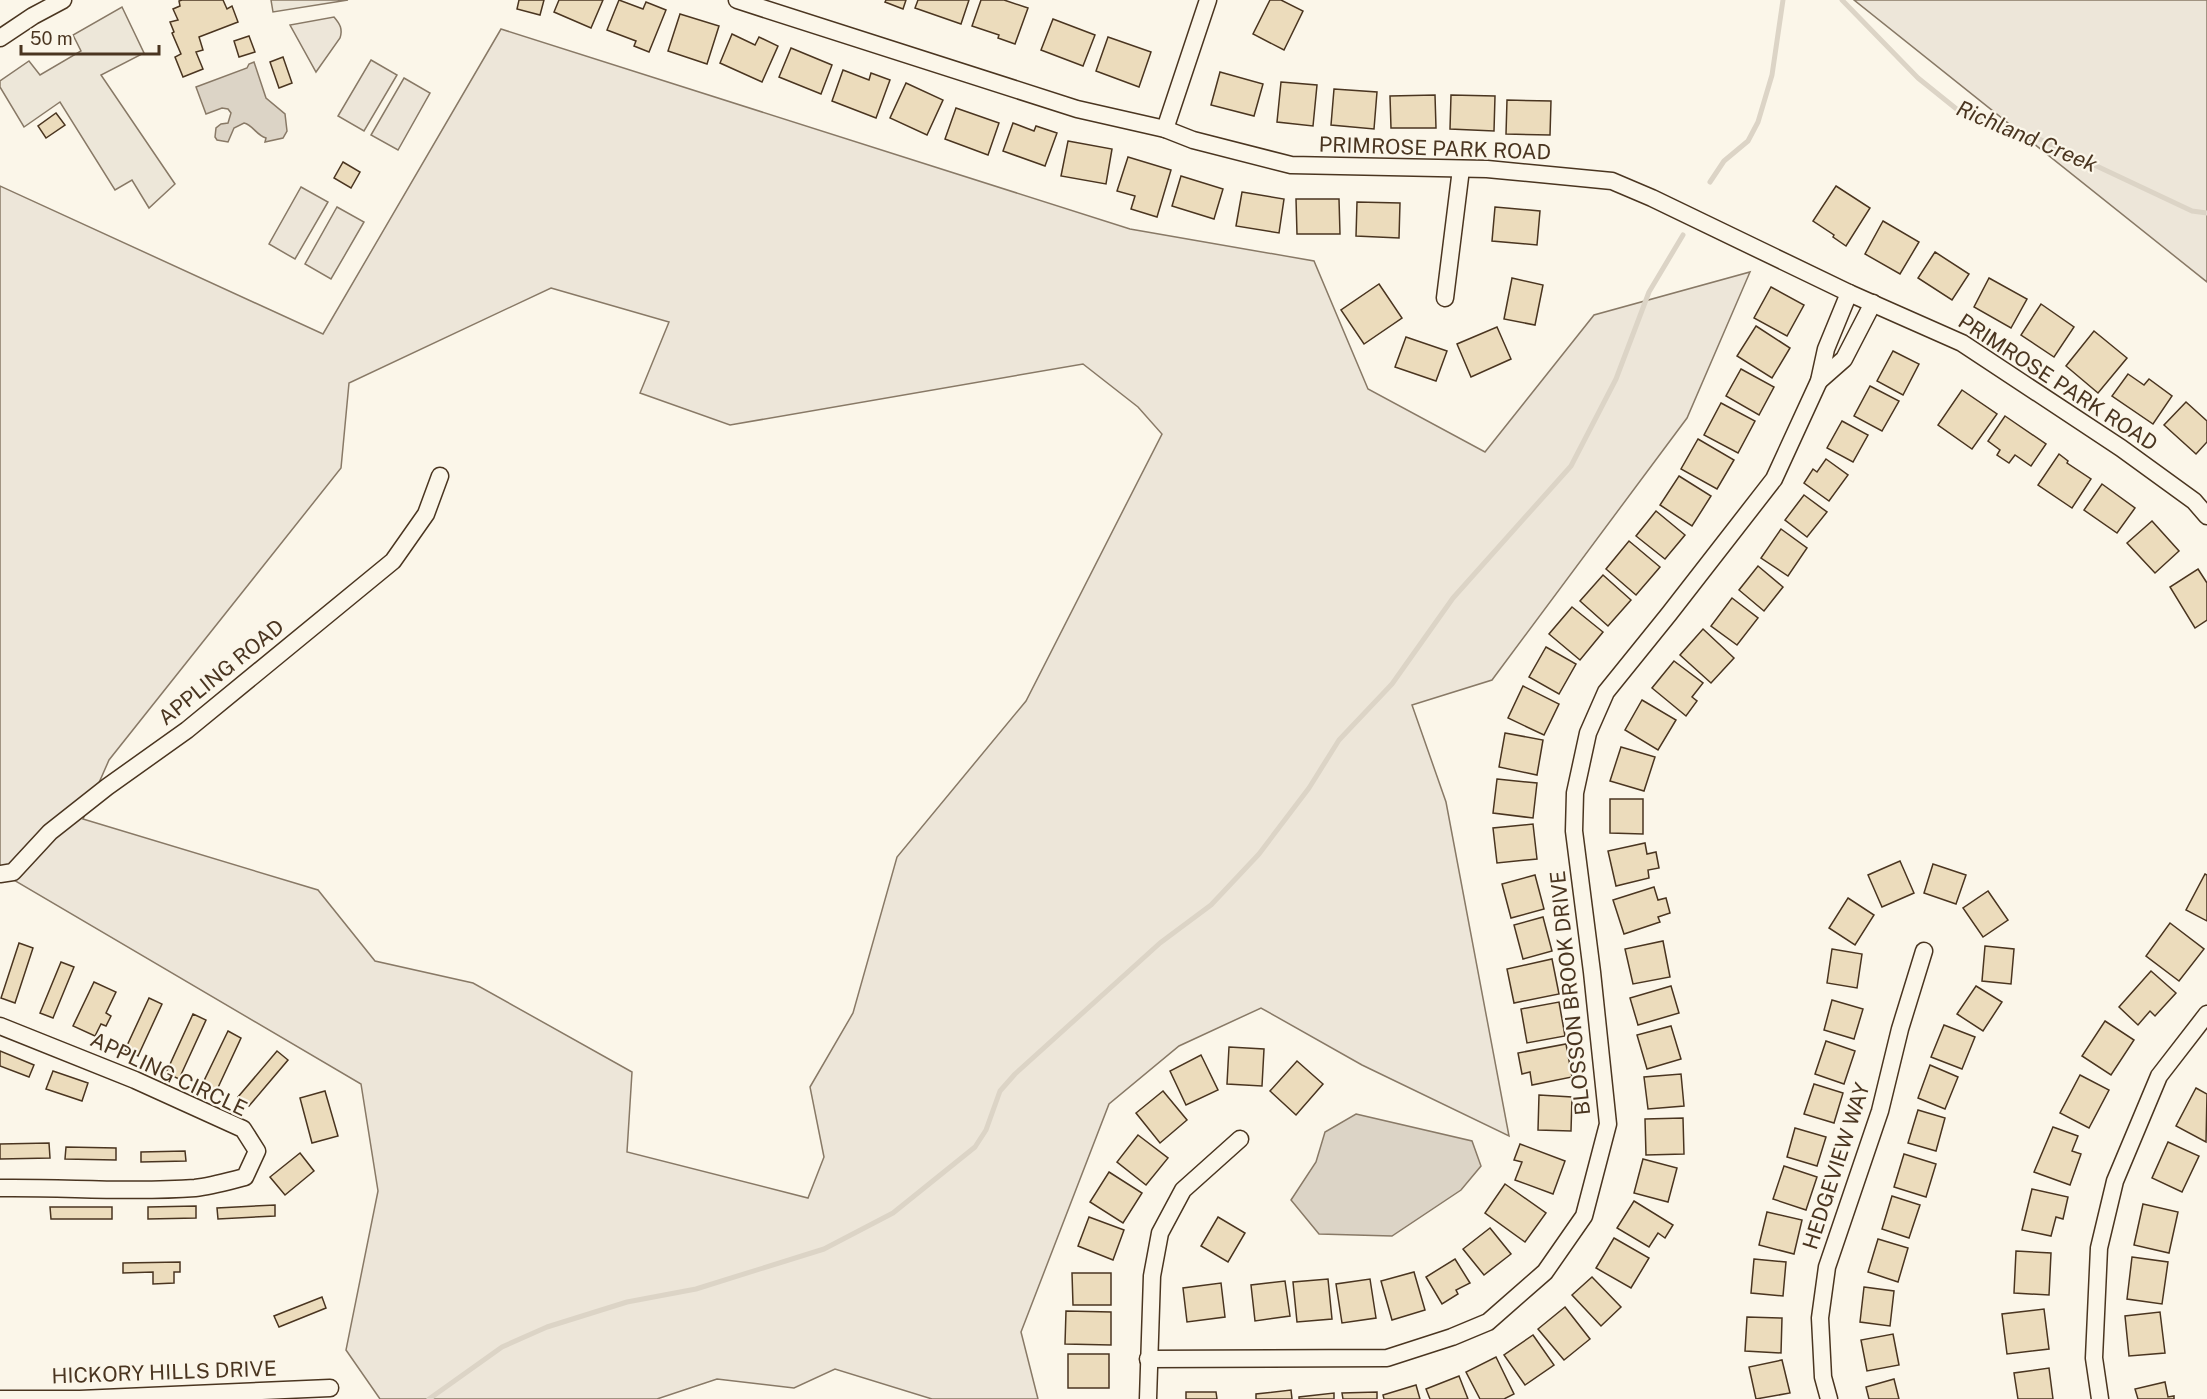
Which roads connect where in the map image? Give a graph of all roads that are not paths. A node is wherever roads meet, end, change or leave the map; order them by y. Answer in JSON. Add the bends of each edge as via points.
{"nodes":[{"id":1,"x":63,"y":0,"type":"edge"},
{"id":2,"x":737,"y":0,"type":"edge"},
{"id":3,"x":1208,"y":0,"type":"edge"},
{"id":4,"x":0,"y":38,"type":"edge"},
{"id":5,"x":1165,"y":129,"type":"junction"},
{"id":6,"x":1461,"y":169,"type":"junction"},
{"id":7,"x":1849,"y":293,"type":"junction"},
{"id":8,"x":1445,"y":298,"type":"dead end"},
{"id":9,"x":1873,"y":303,"type":"junction"},
{"id":10,"x":1819,"y":381,"type":"junction"},
{"id":11,"x":440,"y":476,"type":"dead end"},
{"id":12,"x":2207,"y":516,"type":"edge"},
{"id":13,"x":0,"y":874,"type":"edge"},
{"id":14,"x":1924,"y":951,"type":"dead end"},
{"id":15,"x":2207,"y":1014,"type":"edge"},
{"id":16,"x":0,"y":1026,"type":"edge"},
{"id":17,"x":1240,"y":1139,"type":"dead end"},
{"id":18,"x":0,"y":1188,"type":"edge"},
{"id":19,"x":1148,"y":1359,"type":"junction"},
{"id":20,"x":330,"y":1388,"type":"dead end"},
{"id":21,"x":0,"y":1399,"type":"edge"},
{"id":22,"x":80,"y":1399,"type":"edge"},
{"id":23,"x":1148,"y":1399,"type":"edge"},
{"id":24,"x":1829,"y":1399,"type":"edge"},
{"id":25,"x":2100,"y":1399,"type":"edge"}],
"edges":[{"from":1,"to":4,"type":"street"},
{"from":2,"to":5,"type":"street","name":"PRIMROSE PARK ROAD","via":[[1077,109]]},
{"from":3,"to":5,"type":"street"},
{"from":5,"to":6,"type":"street","name":"PRIMROSE PARK ROAD","via":[[1291,165]]},
{"from":6,"to":7,"type":"street","name":"PRIMROSE PARK ROAD","via":[[1487,168],[1612,181]]},
{"from":6,"to":8,"type":"street"},
{"from":7,"to":9,"type":"street","name":"PRIMROSE PARK ROAD"},
{"from":7,"to":10,"type":"street","name":"BLOSSON BROOK DRIVE","via":[[1826,349]]},
{"from":9,"to":10,"type":"street","name":"BLOSSON BROOK DRIVE","via":[[1844,359]]},
{"from":9,"to":12,"type":"street","name":"PRIMROSE PARK ROAD","via":[[1962,343],[2121,448],[2194,501]]},
{"from":10,"to":19,"type":"street","name":"BLOSSON BROOK DRIVE","via":[[1774,478],[1606,692],[1588,733],[1575,793],[1574,831],[1608,1124],[1584,1216],[1545,1272],[1488,1322],[1452,1337],[1387,1358]]},
{"from":11,"to":13,"type":"street","name":"APPLING ROAD","via":[[426,514],[393,561],[188,730],[50,832],[13,873]]},
{"from":14,"to":24,"type":"street","name":"HEDGEVIEW WAY","via":[[1880,1111],[1827,1267],[1820,1318],[1823,1377]]},
{"from":15,"to":25,"type":"street","via":[[2159,1076],[2115,1181],[2099,1248],[2094,1358]]},
{"from":16,"to":18,"type":"street","name":"APPLING CIRCLE","via":[[243,1129],[257,1151],[245,1177],[198,1188]]},
{"from":17,"to":19,"type":"street","via":[[1184,1190],[1161,1233],[1152,1276]]},
{"from":19,"to":23,"type":"street"},
{"from":20,"to":22,"type":"street","name":"HICKORY HILLS DRIVE"},
{"from":21,"to":22,"type":"street","name":"HICKORY HILLS DRIVE"}]}
